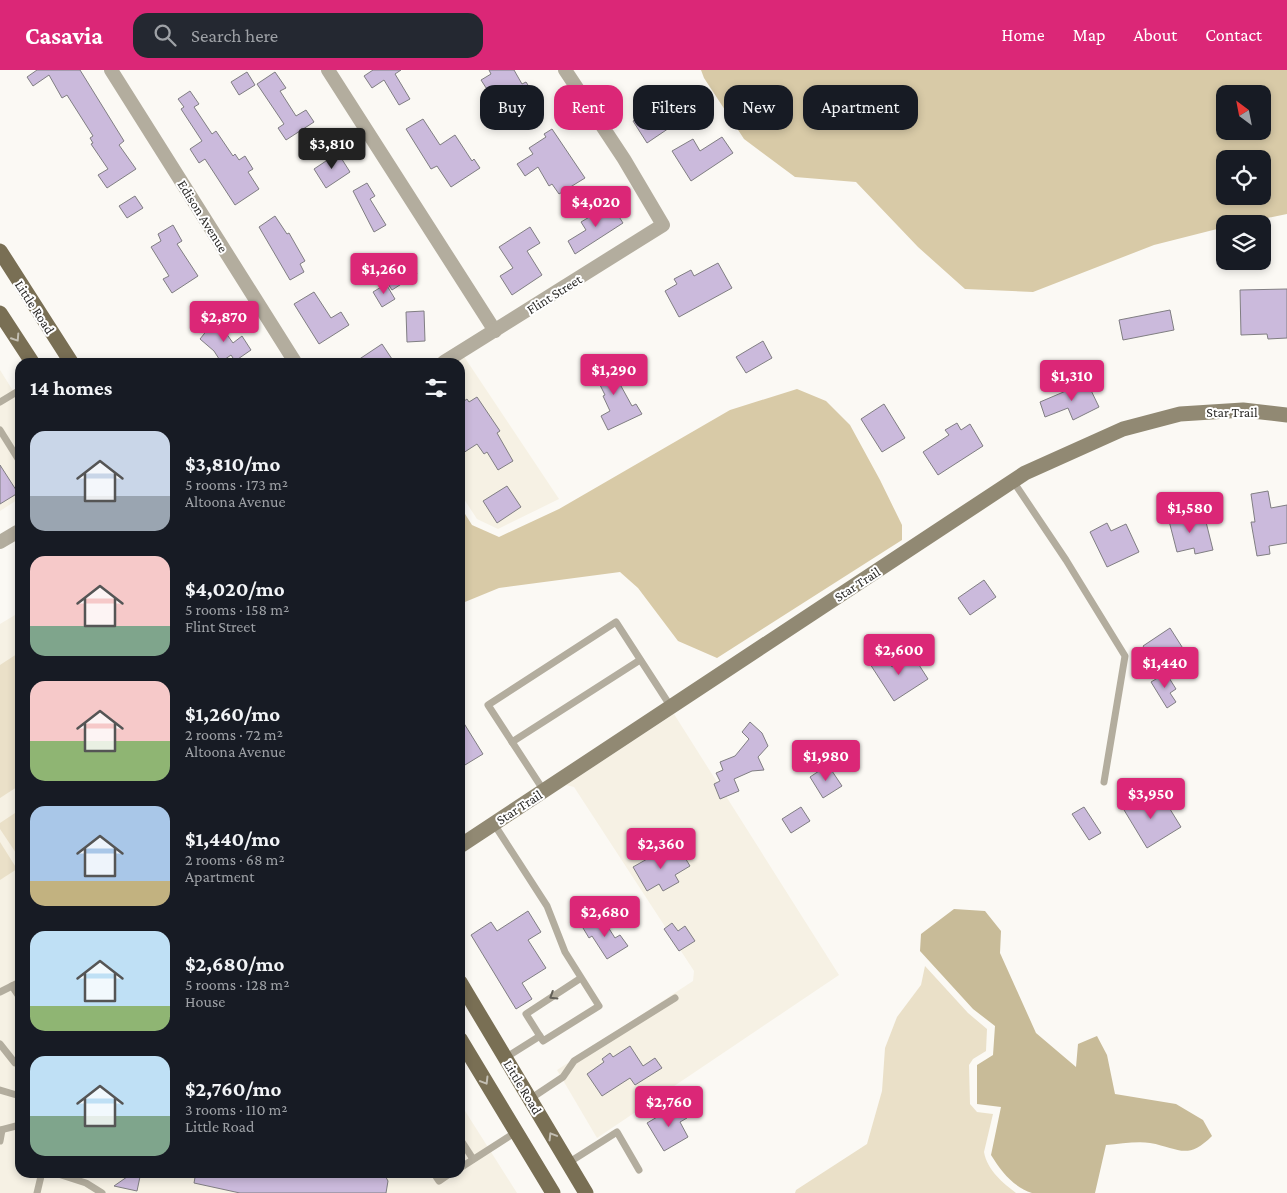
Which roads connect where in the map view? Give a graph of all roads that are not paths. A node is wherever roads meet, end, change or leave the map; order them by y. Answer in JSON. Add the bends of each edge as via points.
{"nodes":[{"id":1,"x":111,"y":70,"type":"edge"},
{"id":2,"x":328,"y":70,"type":"edge"},
{"id":3,"x":565,"y":70,"type":"edge"},
{"id":4,"x":0,"y":251,"type":"edge"},
{"id":5,"x":0,"y":313,"type":"edge"},
{"id":6,"x":495,"y":331,"type":"junction"},
{"id":7,"x":29,"y":358,"type":"edge"},
{"id":8,"x":68,"y":358,"type":"edge"},
{"id":9,"x":292,"y":358,"type":"edge"},
{"id":10,"x":451,"y":358,"type":"edge"},
{"id":11,"x":15,"y":393,"type":"edge"},
{"id":12,"x":0,"y":402,"type":"edge"},
{"id":13,"x":1287,"y":415,"type":"edge"},
{"id":14,"x":0,"y":430,"type":"edge"},
{"id":15,"x":15,"y":454,"type":"edge"},
{"id":16,"x":1013,"y":481,"type":"junction"},
{"id":17,"x":15,"y":533,"type":"edge"},
{"id":18,"x":0,"y":542,"type":"edge"},
{"id":19,"x":640,"y":660,"type":"junction"},
{"id":20,"x":671,"y":707,"type":"junction"},
{"id":21,"x":512,"y":742,"type":"junction"},
{"id":22,"x":1104,"y":782,"type":"dead end"},
{"id":23,"x":544,"y":791,"type":"junction"},
{"id":24,"x":494,"y":824,"type":"junction"},
{"id":25,"x":465,"y":843,"type":"edge"},
{"id":26,"x":581,"y":978,"type":"junction"},
{"id":27,"x":15,"y":984,"type":"edge"},
{"id":28,"x":12,"y":986,"type":"junction"},
{"id":29,"x":15,"y":990,"type":"edge"},
{"id":30,"x":465,"y":990,"type":"edge"},
{"id":31,"x":0,"y":992,"type":"edge"},
{"id":32,"x":675,"y":998,"type":"dead end"},
{"id":33,"x":540,"y":1036,"type":"junction"},
{"id":34,"x":0,"y":1044,"type":"edge"},
{"id":35,"x":465,"y":1048,"type":"edge"},
{"id":36,"x":505,"y":1058,"type":"junction"},
{"id":37,"x":15,"y":1063,"type":"edge"},
{"id":38,"x":0,"y":1090,"type":"edge"},
{"id":39,"x":15,"y":1094,"type":"edge"},
{"id":40,"x":530,"y":1099,"type":"junction"},
{"id":41,"x":15,"y":1126,"type":"edge"},
{"id":42,"x":1,"y":1130,"type":"edge"},
{"id":43,"x":516,"y":1132,"type":"junction"},
{"id":44,"x":0,"y":1141,"type":"edge"},
{"id":45,"x":465,"y":1147,"type":"edge"},
{"id":46,"x":473,"y":1159,"type":"junction"},
{"id":47,"x":568,"y":1163,"type":"junction"},
{"id":48,"x":465,"y":1165,"type":"edge"},
{"id":49,"x":638,"y":1170,"type":"dead end"},
{"id":50,"x":41,"y":1178,"type":"edge"},
{"id":51,"x":71,"y":1178,"type":"edge"},
{"id":52,"x":37,"y":1193,"type":"edge"},
{"id":53,"x":102,"y":1193,"type":"edge"},
{"id":54,"x":553,"y":1193,"type":"edge"},
{"id":55,"x":586,"y":1193,"type":"edge"}],
"edges":[{"from":1,"to":9,"type":"street","name":"Edison Avenue"},
{"from":2,"to":6,"type":"street"},
{"from":3,"to":6,"type":"street","name":"Flint Street","via":[[663,225]]},
{"from":4,"to":8,"type":"main road","name":"Little Road"},
{"from":5,"to":7,"type":"main road","one_way":true},
{"from":6,"to":10,"type":"street","name":"Flint Street"},
{"from":11,"to":12,"type":"lane"},
{"from":13,"to":16,"type":"street","name":"Star Trail","via":[[1242,410],[1180,414],[1123,429]]},
{"from":14,"to":15,"type":"lane"},
{"from":16,"to":20,"type":"street","name":"Star Trail"},
{"from":16,"to":22,"type":"lane","via":[[1125,656]]},
{"from":17,"to":18,"type":"street"},
{"from":19,"to":20,"type":"lane"},
{"from":19,"to":21,"type":"lane"},
{"from":19,"to":21,"type":"lane","via":[[616,622],[488,705]]},
{"from":20,"to":23,"type":"street","name":"Star Trail"},
{"from":21,"to":23,"type":"lane"},
{"from":23,"to":24,"type":"street","name":"Star Trail"},
{"from":24,"to":25,"type":"street","name":"Star Trail"},
{"from":24,"to":26,"type":"lane","via":[[547,906],[564,952]]},
{"from":26,"to":33,"type":"lane","one_way":true,"via":[[526,1014]]},
{"from":26,"to":33,"type":"lane","via":[[599,1006],[543,1041]]},
{"from":27,"to":28,"type":"lane"},
{"from":28,"to":29,"type":"lane"},
{"from":28,"to":31,"type":"lane"},
{"from":30,"to":36,"type":"main road","name":"Little Road"},
{"from":32,"to":40,"type":"lane","via":[[574,1061],[563,1077]]},
{"from":33,"to":36,"type":"lane"},
{"from":34,"to":37,"type":"lane"},
{"from":35,"to":43,"type":"main road","name":"Little Road","one_way":true},
{"from":36,"to":40,"type":"main road","name":"Little Road"},
{"from":38,"to":39,"type":"lane"},
{"from":47,"to":40,"type":"main road","name":"Little Road","one_way":true},
{"from":41,"to":42,"type":"lane"},
{"from":42,"to":44,"type":"lane"},
{"from":43,"to":46,"type":"lane"},
{"from":43,"to":54,"type":"main road","name":"Little Road"},
{"from":45,"to":46,"type":"lane"},
{"from":46,"to":48,"type":"lane"},
{"from":47,"to":49,"type":"lane","via":[[617,1132]]},
{"from":47,"to":55,"type":"main road","name":"Little Road"},
{"from":50,"to":52,"type":"lane"},
{"from":51,"to":53,"type":"lane"}]}
